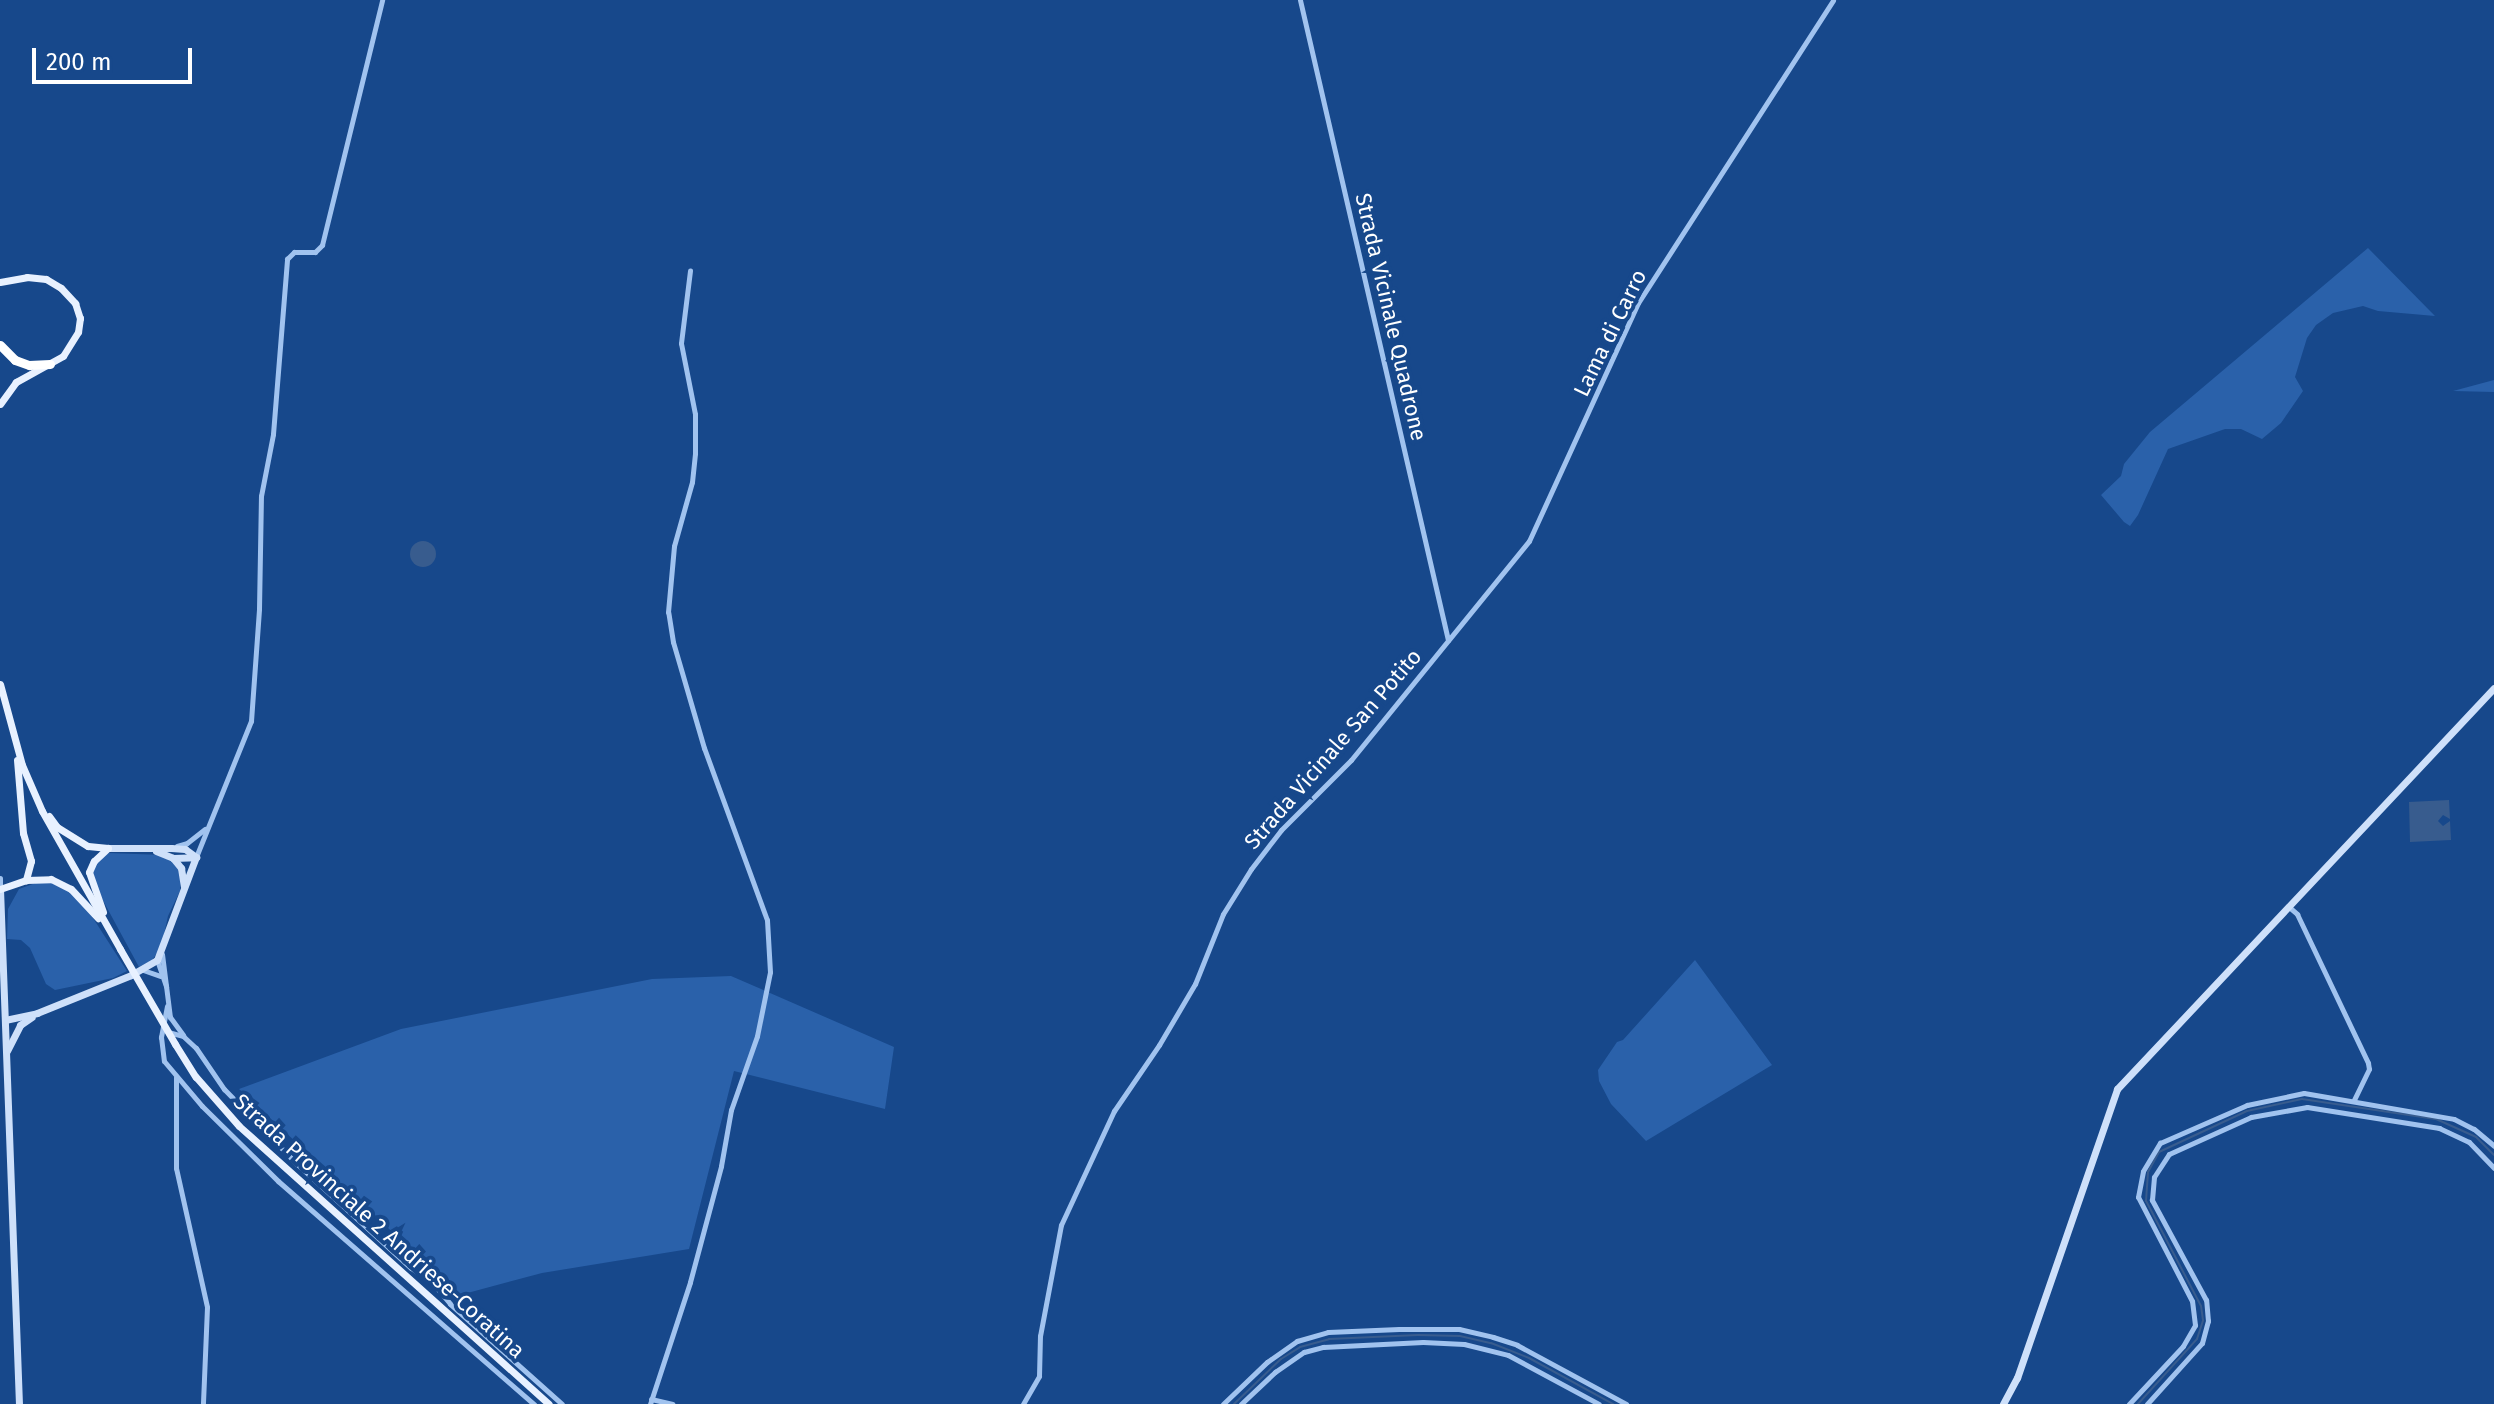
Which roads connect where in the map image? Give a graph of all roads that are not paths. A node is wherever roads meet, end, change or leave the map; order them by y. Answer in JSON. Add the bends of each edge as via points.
{"nodes":[{"id":1,"x":382,"y":0,"type":"edge"},
{"id":2,"x":1300,"y":0,"type":"edge"},
{"id":3,"x":1833,"y":0,"type":"edge"},
{"id":4,"x":690,"y":271,"type":"dead end"},
{"id":5,"x":0,"y":282,"type":"edge"},
{"id":6,"x":0,"y":345,"type":"edge"},
{"id":7,"x":50,"y":364,"type":"junction"},
{"id":8,"x":0,"y":404,"type":"edge"},
{"id":9,"x":1448,"y":641,"type":"junction"},
{"id":10,"x":0,"y":684,"type":"edge"},
{"id":11,"x":2494,"y":688,"type":"edge"},
{"id":12,"x":12,"y":734,"type":"junction"},
{"id":13,"x":35,"y":796,"type":"junction"},
{"id":14,"x":209,"y":825,"type":"junction"},
{"id":15,"x":108,"y":848,"type":"junction"},
{"id":16,"x":171,"y":848,"type":"junction"},
{"id":17,"x":156,"y":850,"type":"junction"},
{"id":18,"x":196,"y":857,"type":"junction"},
{"id":19,"x":173,"y":858,"type":"junction"},
{"id":20,"x":0,"y":878,"type":"edge"},
{"id":21,"x":26,"y":880,"type":"junction"},
{"id":22,"x":0,"y":889,"type":"edge"},
{"id":23,"x":184,"y":892,"type":"junction"},
{"id":24,"x":2289,"y":907,"type":"junction"},
{"id":25,"x":106,"y":924,"type":"junction"},
{"id":26,"x":115,"y":939,"type":"junction"},
{"id":27,"x":160,"y":957,"type":"junction"},
{"id":28,"x":143,"y":970,"type":"junction"},
{"id":29,"x":162,"y":977,"type":"junction"},
{"id":30,"x":167,"y":987,"type":"junction"},
{"id":31,"x":167,"y":1006,"type":"junction"},
{"id":32,"x":37,"y":1013,"type":"junction"},
{"id":33,"x":5,"y":1020,"type":"junction"},
{"id":34,"x":20,"y":1025,"type":"junction"},
{"id":35,"x":183,"y":1036,"type":"junction"},
{"id":36,"x":161,"y":1037,"type":"junction"},
{"id":37,"x":6,"y":1053,"type":"junction"},
{"id":38,"x":176,"y":1076,"type":"junction"},
{"id":39,"x":2337,"y":1098,"type":"junction"},
{"id":40,"x":2354,"y":1100,"type":"junction"},
{"id":41,"x":2335,"y":1110,"type":"junction"},
{"id":42,"x":2494,"y":1146,"type":"edge"},
{"id":43,"x":2149,"y":1156,"type":"junction"},
{"id":44,"x":2160,"y":1163,"type":"junction"},
{"id":45,"x":2494,"y":1168,"type":"edge"},
{"id":46,"x":2195,"y":1321,"type":"junction"},
{"id":47,"x":2208,"y":1321,"type":"junction"},
{"id":48,"x":1339,"y":1331,"type":"junction"},
{"id":49,"x":1340,"y":1346,"type":"junction"},
{"id":50,"x":1585,"y":1381,"type":"junction"},
{"id":51,"x":1578,"y":1393,"type":"junction"},
{"id":52,"x":655,"y":1402,"type":"edge"},
{"id":53,"x":19,"y":1404,"type":"edge"},
{"id":54,"x":203,"y":1404,"type":"edge"},
{"id":55,"x":534,"y":1404,"type":"edge"},
{"id":56,"x":549,"y":1404,"type":"edge"},
{"id":57,"x":562,"y":1404,"type":"edge"},
{"id":58,"x":672,"y":1404,"type":"edge"},
{"id":59,"x":1023,"y":1404,"type":"edge"},
{"id":60,"x":1223,"y":1404,"type":"edge"},
{"id":61,"x":1241,"y":1404,"type":"edge"},
{"id":62,"x":1599,"y":1404,"type":"edge"},
{"id":63,"x":1626,"y":1404,"type":"edge"},
{"id":64,"x":2003,"y":1404,"type":"edge"},
{"id":65,"x":2129,"y":1404,"type":"edge"},
{"id":66,"x":2147,"y":1404,"type":"edge"}],
"edges":[{"from":1,"to":14,"type":"street","via":[[322,245],[287,259],[273,434],[261,496],[251,721]]},
{"from":2,"to":9,"type":"street","name":"Strada Vicinale Quadrone"},
{"from":3,"to":9,"type":"street","name":"Lama di Carro","via":[[1638,303],[1529,541]]},
{"from":4,"to":52,"type":"street","via":[[681,343],[695,414],[695,453],[674,546],[668,612],[704,748],[767,920],[770,972]]},
{"from":5,"to":7,"type":"main road","via":[[46,279],[75,303],[78,332],[72,346]]},
{"from":6,"to":7,"type":"highway","via":[[15,360]]},
{"from":7,"to":8,"type":"main road","via":[[16,382]]},
{"from":9,"to":59,"type":"street","name":"Strada Vicinale San Potito","via":[[1351,760],[1281,830],[1223,914],[1195,984],[1114,1111],[1061,1225],[1040,1336],[1039,1376]]},
{"from":10,"to":12,"type":"main road","name":"Strada Provinciale 2 Andriese-Coratina"},
{"from":11,"to":24,"type":"main road"},
{"from":12,"to":13,"type":"main road","name":"Strada Provinciale 2 Andriese-Coratina"},
{"from":12,"to":21,"type":"main road","via":[[31,861]]},
{"from":13,"to":15,"type":"main road","via":[[57,827],[88,846]]},
{"from":13,"to":25,"type":"main road","name":"Strada Provinciale 2 Andriese-Coratina"},
{"from":14,"to":16,"type":"street","via":[[187,843]]},
{"from":14,"to":18,"type":"street"},
{"from":15,"to":17,"type":"main road"},
{"from":15,"to":25,"type":"main road","via":[[89,872]]},
{"from":16,"to":17,"type":"main road"},
{"from":16,"to":18,"type":"main road"},
{"from":17,"to":19,"type":"main road"},
{"from":18,"to":19,"type":"main road"},
{"from":18,"to":23,"type":"main road"},
{"from":19,"to":23,"type":"main road","via":[[184,876]]},
{"from":20,"to":22,"type":"street"},
{"from":21,"to":22,"type":"main road"},
{"from":21,"to":26,"type":"main road","via":[[61,883]]},
{"from":22,"to":33,"type":"main road"},
{"from":23,"to":27,"type":"main road"},
{"from":24,"to":40,"type":"street","via":[[2368,1063]]},
{"from":24,"to":64,"type":"main road","via":[[2112,1097],[2017,1378]]},
{"from":25,"to":26,"type":"main road","name":"Strada Provinciale 2 Andriese-Coratina"},
{"from":26,"to":56,"type":"main road","name":"Strada Provinciale 2 Andriese-Coratina","bridge":true,"via":[[196,1077],[239,1126]]},
{"from":27,"to":28,"type":"main road"},
{"from":27,"to":29,"type":"street"},
{"from":27,"to":30,"type":"street"},
{"from":28,"to":29,"type":"street"},
{"from":28,"to":32,"type":"main road"},
{"from":29,"to":30,"type":"street"},
{"from":30,"to":31,"type":"street"},
{"from":31,"to":35,"type":"street"},
{"from":31,"to":36,"type":"street"},
{"from":32,"to":33,"type":"main road"},
{"from":32,"to":34,"type":"main road"},
{"from":33,"to":34,"type":"main road"},
{"from":33,"to":37,"type":"main road"},
{"from":34,"to":37,"type":"main road"},
{"from":35,"to":36,"type":"street","via":[[168,1032]]},
{"from":35,"to":57,"type":"street","via":[[224,1089],[286,1153]]},
{"from":36,"to":38,"type":"street","via":[[164,1061]]},
{"from":37,"to":53,"type":"main road"},
{"from":38,"to":54,"type":"street","via":[[176,1168],[207,1307]]},
{"from":38,"to":55,"type":"street","via":[[278,1181]]},
{"from":39,"to":40,"type":"street"},
{"from":39,"to":41,"type":"street"},
{"from":39,"to":43,"type":"street","via":[[2304,1093],[2247,1105],[2160,1143]]},
{"from":40,"to":42,"type":"street","via":[[2454,1119]]},
{"from":41,"to":44,"type":"street","via":[[2268,1111],[2169,1154]]},
{"from":41,"to":45,"type":"street","via":[[2439,1128],[2469,1142]]},
{"from":43,"to":44,"type":"street"},
{"from":43,"to":46,"type":"street","via":[[2138,1197],[2192,1301]]},
{"from":44,"to":47,"type":"street","via":[[2152,1200],[2206,1300]]},
{"from":46,"to":47,"type":"street"},
{"from":46,"to":65,"type":"street","via":[[2183,1346]]},
{"from":47,"to":66,"type":"street","via":[[2202,1343]]},
{"from":48,"to":49,"type":"street"},
{"from":48,"to":50,"type":"street","via":[[1476,1332],[1517,1345]]},
{"from":48,"to":60,"type":"street","via":[[1309,1336],[1284,1348]]},
{"from":49,"to":51,"type":"street","via":[[1464,1344],[1508,1355]]},
{"from":49,"to":61,"type":"street","via":[[1304,1352],[1288,1361]]},
{"from":50,"to":51,"type":"street"},
{"from":50,"to":63,"type":"street"},
{"from":51,"to":62,"type":"street"},
{"from":52,"to":58,"type":"street"}]}
